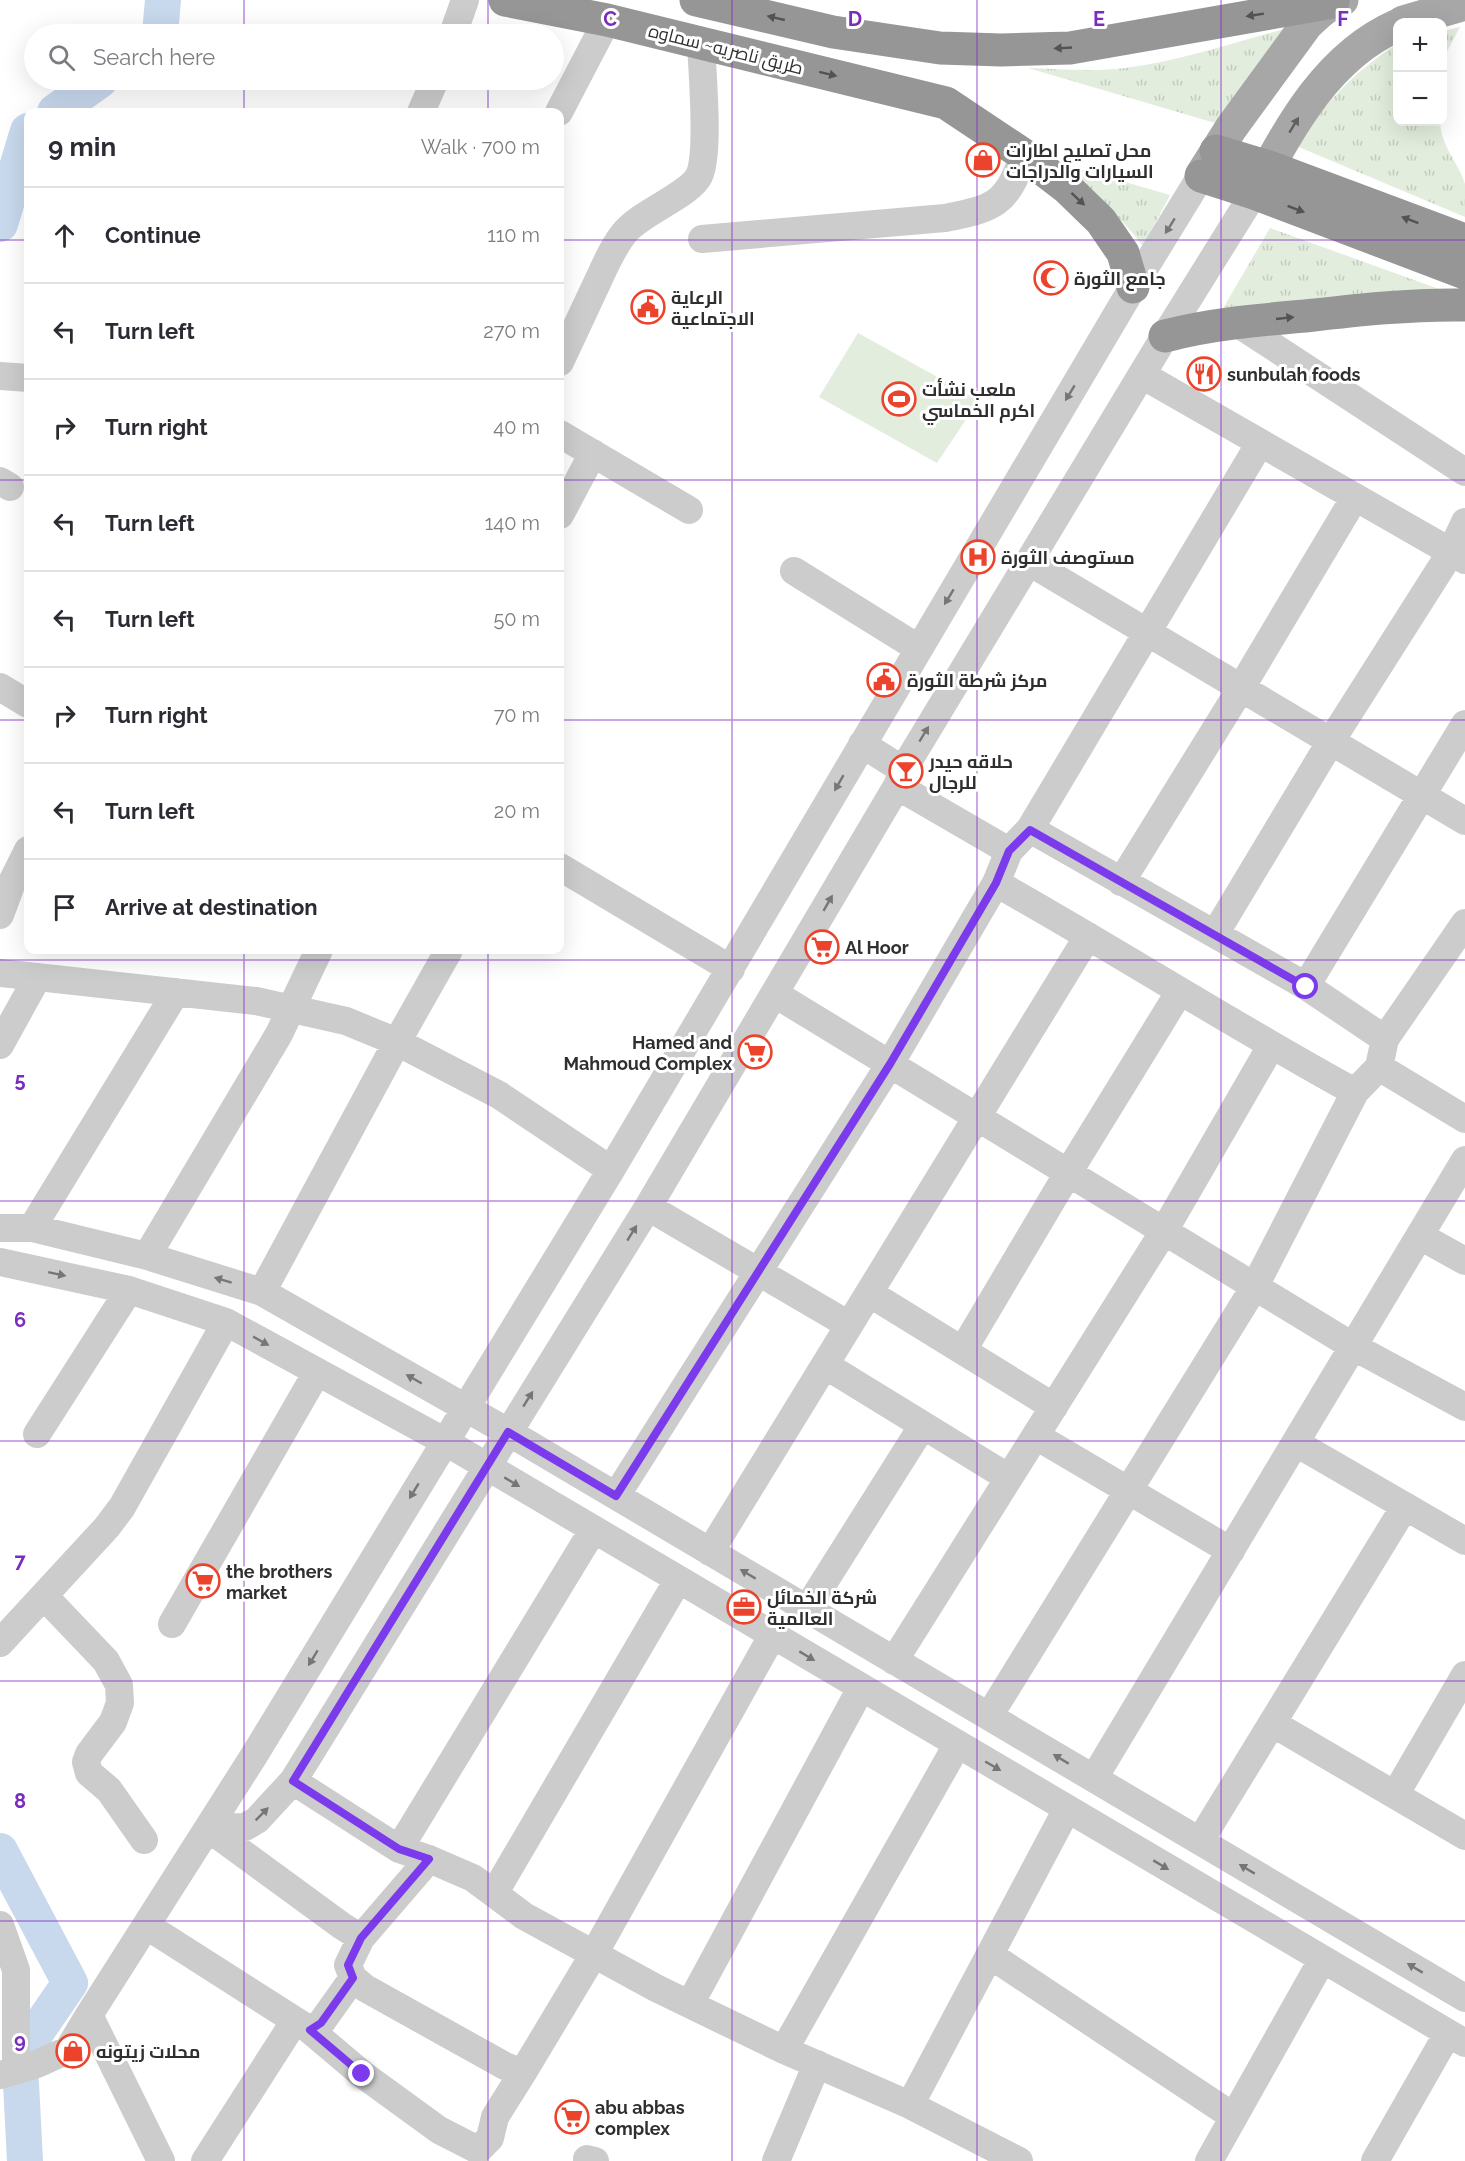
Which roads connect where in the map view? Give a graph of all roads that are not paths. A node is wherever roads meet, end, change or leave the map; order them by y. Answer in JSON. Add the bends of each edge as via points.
{"nodes":[{"id":1,"x":465,"y":0,"type":"edge"},
{"id":2,"x":505,"y":0,"type":"edge"},
{"id":3,"x":696,"y":0,"type":"edge"},
{"id":4,"x":1336,"y":1,"type":"edge"},
{"id":5,"x":1465,"y":4,"type":"edge"},
{"id":6,"x":1418,"y":18,"type":"edge"},
{"id":7,"x":607,"y":20,"type":"junction"},
{"id":8,"x":457,"y":24,"type":"edge"},
{"id":9,"x":1393,"y":27,"type":"edge"},
{"id":10,"x":700,"y":43,"type":"junction"},
{"id":11,"x":431,"y":90,"type":"edge"},
{"id":12,"x":423,"y":108,"type":"edge"},
{"id":13,"x":561,"y":108,"type":"edge"},
{"id":14,"x":1024,"y":155,"type":"junction"},
{"id":15,"x":1209,"y":164,"type":"junction"},
{"id":16,"x":1261,"y":180,"type":"junction"},
{"id":17,"x":702,"y":238,"type":"dead end"},
{"id":18,"x":1465,"y":240,"type":"edge"},
{"id":19,"x":1465,"y":273,"type":"edge"},
{"id":20,"x":1133,"y":287,"type":"junction"},
{"id":21,"x":1465,"y":305,"type":"edge"},
{"id":22,"x":1237,"y":323,"type":"junction"},
{"id":23,"x":1165,"y":336,"type":"junction"},
{"id":24,"x":564,"y":354,"type":"edge"},
{"id":25,"x":1142,"y":375,"type":"junction"},
{"id":26,"x":0,"y":376,"type":"edge"},
{"id":27,"x":24,"y":378,"type":"edge"},
{"id":28,"x":564,"y":436,"type":"edge"},
{"id":29,"x":1260,"y":443,"type":"junction"},
{"id":30,"x":593,"y":453,"type":"junction"},
{"id":31,"x":1465,"y":472,"type":"edge"},
{"id":32,"x":1355,"y":497,"type":"junction"},
{"id":33,"x":564,"y":507,"type":"edge"},
{"id":34,"x":689,"y":510,"type":"dead end"},
{"id":35,"x":1465,"y":522,"type":"edge"},
{"id":36,"x":1458,"y":556,"type":"edge"},
{"id":37,"x":1029,"y":562,"type":"junction"},
{"id":38,"x":795,"y":571,"type":"dead end"},
{"id":39,"x":1147,"y":632,"type":"junction"},
{"id":40,"x":918,"y":648,"type":"junction"},
{"id":41,"x":0,"y":687,"type":"edge"},
{"id":42,"x":1241,"y":688,"type":"junction"},
{"id":43,"x":24,"y":702,"type":"edge"},
{"id":44,"x":1465,"y":724,"type":"edge"},
{"id":45,"x":1331,"y":741,"type":"junction"},
{"id":46,"x":862,"y":744,"type":"junction"},
{"id":47,"x":900,"y":778,"type":"junction"},
{"id":48,"x":1422,"y":796,"type":"junction"},
{"id":49,"x":1465,"y":821,"type":"edge"},
{"id":50,"x":1030,"y":830,"type":"junction"},
{"id":51,"x":1009,"y":851,"type":"junction"},
{"id":52,"x":24,"y":855,"type":"edge"},
{"id":53,"x":564,"y":869,"type":"edge"},
{"id":54,"x":6,"y":876,"type":"edge"},
{"id":55,"x":1121,"y":882,"type":"junction"},
{"id":56,"x":996,"y":883,"type":"junction"},
{"id":57,"x":0,"y":915,"type":"edge"},
{"id":58,"x":1465,"y":923,"type":"edge"},
{"id":59,"x":1215,"y":934,"type":"junction"},
{"id":60,"x":1088,"y":936,"type":"junction"},
{"id":61,"x":317,"y":954,"type":"edge"},
{"id":62,"x":447,"y":954,"type":"edge"},
{"id":63,"x":730,"y":969,"type":"junction"},
{"id":64,"x":0,"y":973,"type":"edge"},
{"id":65,"x":37,"y":978,"type":"junction"},
{"id":66,"x":1306,"y":987,"type":"junction"},
{"id":67,"x":1180,"y":991,"type":"junction"},
{"id":68,"x":176,"y":992,"type":"junction"},
{"id":69,"x":775,"y":994,"type":"junction"},
{"id":70,"x":292,"y":1008,"type":"junction"},
{"id":71,"x":1384,"y":1039,"type":"junction"},
{"id":72,"x":397,"y":1042,"type":"junction"},
{"id":73,"x":0,"y":1044,"type":"edge"},
{"id":74,"x":1271,"y":1046,"type":"junction"},
{"id":75,"x":890,"y":1064,"type":"junction"},
{"id":76,"x":1379,"y":1067,"type":"junction"},
{"id":77,"x":1355,"y":1092,"type":"junction"},
{"id":78,"x":977,"y":1117,"type":"junction"},
{"id":79,"x":1465,"y":1119,"type":"edge"},
{"id":80,"x":1465,"y":1160,"type":"edge"},
{"id":81,"x":611,"y":1170,"type":"junction"},
{"id":82,"x":1068,"y":1173,"type":"junction"},
{"id":83,"x":648,"y":1207,"type":"junction"},
{"id":84,"x":0,"y":1228,"type":"edge"},
{"id":85,"x":32,"y":1228,"type":"junction"},
{"id":86,"x":1164,"y":1231,"type":"junction"},
{"id":87,"x":1420,"y":1236,"type":"junction"},
{"id":88,"x":147,"y":1256,"type":"junction"},
{"id":89,"x":1465,"y":1261,"type":"edge"},
{"id":90,"x":3,"y":1267,"type":"edge"},
{"id":91,"x":758,"y":1272,"type":"junction"},
{"id":92,"x":1255,"y":1286,"type":"junction"},
{"id":93,"x":129,"y":1290,"type":"junction"},
{"id":94,"x":262,"y":1292,"type":"junction"},
{"id":95,"x":869,"y":1293,"type":"junction"},
{"id":96,"x":226,"y":1322,"type":"junction"},
{"id":97,"x":849,"y":1326,"type":"junction"},
{"id":98,"x":1354,"y":1347,"type":"junction"},
{"id":99,"x":963,"y":1350,"type":"junction"},
{"id":100,"x":825,"y":1365,"type":"junction"},
{"id":101,"x":317,"y":1372,"type":"junction"},
{"id":102,"x":1054,"y":1407,"type":"junction"},
{"id":103,"x":1465,"y":1407,"type":"edge"},
{"id":104,"x":465,"y":1408,"type":"junction"},
{"id":105,"x":923,"y":1425,"type":"junction"},
{"id":106,"x":508,"y":1432,"type":"junction"},
{"id":107,"x":37,"y":1434,"type":"dead end"},
{"id":108,"x":1036,"y":1436,"type":"junction"},
{"id":109,"x":444,"y":1442,"type":"junction"},
{"id":110,"x":1296,"y":1443,"type":"junction"},
{"id":111,"x":487,"y":1466,"type":"junction"},
{"id":112,"x":1009,"y":1478,"type":"junction"},
{"id":113,"x":1129,"y":1490,"type":"junction"},
{"id":114,"x":616,"y":1496,"type":"junction"},
{"id":115,"x":1405,"y":1506,"type":"junction"},
{"id":116,"x":593,"y":1530,"type":"junction"},
{"id":117,"x":1465,"y":1541,"type":"edge"},
{"id":118,"x":1231,"y":1551,"type":"junction"},
{"id":119,"x":710,"y":1552,"type":"junction"},
{"id":120,"x":678,"y":1580,"type":"junction"},
{"id":121,"x":44,"y":1596,"type":"junction"},
{"id":122,"x":807,"y":1609,"type":"junction"},
{"id":123,"x":172,"y":1624,"type":"dead end"},
{"id":124,"x":772,"y":1636,"type":"junction"},
{"id":125,"x":0,"y":1643,"type":"edge"},
{"id":126,"x":894,"y":1660,"type":"junction"},
{"id":127,"x":1465,"y":1675,"type":"edge"},
{"id":128,"x":861,"y":1688,"type":"junction"},
{"id":129,"x":989,"y":1716,"type":"junction"},
{"id":130,"x":1272,"y":1723,"type":"junction"},
{"id":131,"x":957,"y":1745,"type":"junction"},
{"id":132,"x":1094,"y":1778,"type":"junction"},
{"id":133,"x":293,"y":1781,"type":"junction"},
{"id":134,"x":1395,"y":1795,"type":"junction"},
{"id":135,"x":1067,"y":1809,"type":"junction"},
{"id":136,"x":208,"y":1828,"type":"junction"},
{"id":137,"x":1465,"y":1836,"type":"edge"},
{"id":138,"x":144,"y":1840,"type":"dead end"},
{"id":139,"x":1200,"y":1841,"type":"junction"},
{"id":140,"x":399,"y":1849,"type":"junction"},
{"id":141,"x":429,"y":1859,"type":"junction"},
{"id":142,"x":495,"y":1892,"type":"junction"},
{"id":143,"x":0,"y":1925,"type":"edge"},
{"id":144,"x":147,"y":1926,"type":"junction"},
{"id":145,"x":361,"y":1938,"type":"junction"},
{"id":146,"x":594,"y":1954,"type":"junction"},
{"id":147,"x":990,"y":1954,"type":"junction"},
{"id":148,"x":1322,"y":1960,"type":"junction"},
{"id":149,"x":353,"y":1978,"type":"junction"},
{"id":150,"x":1465,"y":1998,"type":"edge"},
{"id":151,"x":690,"y":2004,"type":"junction"},
{"id":152,"x":89,"y":2015,"type":"junction"},
{"id":153,"x":302,"y":2026,"type":"junction"},
{"id":154,"x":1457,"y":2038,"type":"edge"},
{"id":155,"x":784,"y":2050,"type":"junction"},
{"id":156,"x":817,"y":2064,"type":"junction"},
{"id":157,"x":525,"y":2068,"type":"junction"},
{"id":158,"x":8,"y":2073,"type":"edge"},
{"id":159,"x":910,"y":2105,"type":"junction"},
{"id":160,"x":1234,"y":2117,"type":"junction"},
{"id":161,"x":480,"y":2156,"type":"edge"},
{"id":162,"x":161,"y":2161,"type":"edge"},
{"id":163,"x":205,"y":2161,"type":"edge"},
{"id":164,"x":776,"y":2161,"type":"edge"},
{"id":165,"x":1019,"y":2161,"type":"edge"},
{"id":166,"x":1209,"y":2161,"type":"edge"},
{"id":167,"x":1375,"y":2161,"type":"edge"}],
"edges":[{"from":1,"to":8,"type":"street"},
{"from":2,"to":7,"type":"highway","name":"طريق ناصريه~ سماوه"},
{"from":4,"to":3,"type":"highway","one_way":true,"via":[[1070,48],[1001,50],[940,48],[833,32]]},
{"from":4,"to":15,"type":"main road","via":[[1307,24]]},
{"from":5,"to":6,"type":"main road"},
{"from":7,"to":10,"type":"highway","name":"طريق ناصريه~ سماوه"},
{"from":7,"to":13,"type":"street"},
{"from":16,"to":9,"type":"main road","one_way":true,"via":[[1323,81],[1375,36]]},
{"from":10,"to":14,"type":"highway","name":"طريق ناصريه~ سماوه","one_way":true,"via":[[946,102]]},
{"from":10,"to":24,"type":"street","via":[[704,146],[698,177],[688,189],[650,211],[626,231]]},
{"from":11,"to":12,"type":"street"},
{"from":14,"to":17,"type":"street","via":[[1006,195],[973,212],[945,218]]},
{"from":14,"to":20,"type":"highway","one_way":true,"via":[[1101,221],[1124,253]]},
{"from":15,"to":16,"type":"highway"},
{"from":15,"to":20,"type":"street","one_way":true},
{"from":18,"to":16,"type":"highway","one_way":true},
{"from":16,"to":19,"type":"highway","one_way":true},
{"from":16,"to":23,"type":"street"},
{"from":20,"to":40,"type":"street","one_way":true},
{"from":22,"to":21,"type":"highway","one_way":true,"via":[[1389,307]]},
{"from":22,"to":23,"type":"highway"},
{"from":22,"to":31,"type":"street"},
{"from":23,"to":25,"type":"street"},
{"from":25,"to":29,"type":"street"},
{"from":25,"to":37,"type":"street"},
{"from":26,"to":27,"type":"street"},
{"from":28,"to":30,"type":"street"},
{"from":29,"to":32,"type":"street"},
{"from":29,"to":39,"type":"street"},
{"from":30,"to":33,"type":"street"},
{"from":30,"to":34,"type":"street"},
{"from":32,"to":36,"type":"street"},
{"from":32,"to":42,"type":"street"},
{"from":35,"to":36,"type":"street"},
{"from":36,"to":45,"type":"street"},
{"from":37,"to":39,"type":"street"},
{"from":47,"to":37,"type":"street","one_way":true},
{"from":38,"to":40,"type":"street"},
{"from":39,"to":42,"type":"street"},
{"from":39,"to":50,"type":"street"},
{"from":40,"to":46,"type":"street"},
{"from":41,"to":43,"type":"street"},
{"from":42,"to":45,"type":"street"},
{"from":42,"to":55,"type":"street"},
{"from":44,"to":48,"type":"street"},
{"from":45,"to":48,"type":"street"},
{"from":45,"to":59,"type":"street"},
{"from":46,"to":47,"type":"street"},
{"from":46,"to":63,"type":"street","one_way":true},
{"from":47,"to":51,"type":"street"},
{"from":69,"to":47,"type":"street","one_way":true},
{"from":48,"to":49,"type":"street"},
{"from":48,"to":66,"type":"street"},
{"from":50,"to":51,"type":"street"},
{"from":50,"to":55,"type":"street"},
{"from":51,"to":56,"type":"street"},
{"from":52,"to":54,"type":"street"},
{"from":53,"to":63,"type":"street"},
{"from":54,"to":57,"type":"street"},
{"from":55,"to":59,"type":"street"},
{"from":56,"to":60,"type":"street"},
{"from":56,"to":75,"type":"street"},
{"from":58,"to":71,"type":"street"},
{"from":59,"to":66,"type":"street"},
{"from":60,"to":67,"type":"street"},
{"from":60,"to":78,"type":"street"},
{"from":61,"to":70,"type":"street"},
{"from":62,"to":72,"type":"street"},
{"from":63,"to":81,"type":"street"},
{"from":64,"to":65,"type":"street"},
{"from":65,"to":68,"type":"street"},
{"from":65,"to":73,"type":"street"},
{"from":66,"to":71,"type":"street"},
{"from":67,"to":74,"type":"street"},
{"from":67,"to":82,"type":"street"},
{"from":68,"to":70,"type":"street"},
{"from":68,"to":85,"type":"street"},
{"from":69,"to":75,"type":"street"},
{"from":69,"to":83,"type":"street"},
{"from":70,"to":72,"type":"street","via":[[346,1021]]},
{"from":70,"to":88,"type":"street"},
{"from":71,"to":76,"type":"street"},
{"from":72,"to":81,"type":"street","via":[[499,1095]]},
{"from":72,"to":94,"type":"street"},
{"from":74,"to":77,"type":"street"},
{"from":74,"to":86,"type":"street"},
{"from":75,"to":78,"type":"street"},
{"from":75,"to":91,"type":"street"},
{"from":76,"to":77,"type":"street"},
{"from":76,"to":79,"type":"street"},
{"from":77,"to":92,"type":"street"},
{"from":78,"to":82,"type":"street"},
{"from":78,"to":95,"type":"street"},
{"from":80,"to":87,"type":"street"},
{"from":81,"to":104,"type":"street"},
{"from":82,"to":86,"type":"street"},
{"from":82,"to":99,"type":"street"},
{"from":83,"to":91,"type":"street"},
{"from":106,"to":83,"type":"street","one_way":true},
{"from":84,"to":85,"type":"street"},
{"from":85,"to":88,"type":"street"},
{"from":86,"to":92,"type":"street"},
{"from":86,"to":102,"type":"street"},
{"from":87,"to":89,"type":"street"},
{"from":87,"to":98,"type":"street"},
{"from":94,"to":88,"type":"street","one_way":true},
{"from":90,"to":93,"type":"street","one_way":true},
{"from":91,"to":97,"type":"street"},
{"from":91,"to":114,"type":"street"},
{"from":92,"to":98,"type":"street"},
{"from":92,"to":113,"type":"street"},
{"from":93,"to":96,"type":"street"},
{"from":93,"to":107,"type":"street"},
{"from":104,"to":94,"type":"street","one_way":true},
{"from":95,"to":97,"type":"street"},
{"from":95,"to":99,"type":"street"},
{"from":96,"to":101,"type":"street","one_way":true},
{"from":96,"to":121,"type":"street","via":[[122,1508]]},
{"from":97,"to":100,"type":"street"},
{"from":98,"to":103,"type":"street"},
{"from":98,"to":110,"type":"street"},
{"from":99,"to":102,"type":"street"},
{"from":100,"to":105,"type":"street"},
{"from":100,"to":119,"type":"street"},
{"from":101,"to":109,"type":"street"},
{"from":101,"to":123,"type":"street"},
{"from":102,"to":108,"type":"street"},
{"from":104,"to":106,"type":"street"},
{"from":104,"to":109,"type":"street"},
{"from":105,"to":112,"type":"street"},
{"from":105,"to":122,"type":"street"},
{"from":106,"to":111,"type":"street"},
{"from":106,"to":114,"type":"street"},
{"from":108,"to":112,"type":"street"},
{"from":108,"to":113,"type":"street"},
{"from":109,"to":111,"type":"street"},
{"from":109,"to":136,"type":"street","one_way":true},
{"from":110,"to":115,"type":"street"},
{"from":110,"to":118,"type":"street"},
{"from":111,"to":116,"type":"street","one_way":true},
{"from":111,"to":133,"type":"street"},
{"from":112,"to":126,"type":"street"},
{"from":113,"to":118,"type":"street"},
{"from":113,"to":129,"type":"street"},
{"from":114,"to":119,"type":"street"},
{"from":115,"to":117,"type":"street"},
{"from":115,"to":130,"type":"street"},
{"from":116,"to":120,"type":"street"},
{"from":116,"to":140,"type":"street"},
{"from":118,"to":132,"type":"street"},
{"from":122,"to":119,"type":"street","one_way":true},
{"from":120,"to":124,"type":"street"},
{"from":120,"to":142,"type":"street"},
{"from":121,"to":125,"type":"street"},
{"from":121,"to":138,"type":"street","via":[[106,1661],[119,1684],[120,1703],[113,1722],[86,1762],[89,1773],[109,1790]]},
{"from":122,"to":126,"type":"street"},
{"from":124,"to":128,"type":"street","one_way":true},
{"from":124,"to":146,"type":"street"},
{"from":126,"to":129,"type":"street"},
{"from":127,"to":134,"type":"street"},
{"from":128,"to":131,"type":"street"},
{"from":128,"to":151,"type":"street"},
{"from":132,"to":129,"type":"street","one_way":true},
{"from":130,"to":134,"type":"street"},
{"from":130,"to":139,"type":"street"},
{"from":131,"to":135,"type":"street","one_way":true},
{"from":131,"to":155,"type":"street"},
{"from":132,"to":139,"type":"street"},
{"from":136,"to":133,"type":"street","one_way":true,"via":[[245,1827],[257,1820]]},
{"from":133,"to":140,"type":"street"},
{"from":134,"to":137,"type":"street"},
{"from":135,"to":147,"type":"street"},
{"from":135,"to":148,"type":"street","one_way":true},
{"from":136,"to":144,"type":"street"},
{"from":136,"to":145,"type":"street"},
{"from":150,"to":139,"type":"street","one_way":true},
{"from":140,"to":141,"type":"street"},
{"from":141,"to":142,"type":"street"},
{"from":141,"to":145,"type":"street"},
{"from":142,"to":146,"type":"street","via":[[524,1916]]},
{"from":143,"to":158,"type":"street","via":[[16,1970]]},
{"from":144,"to":152,"type":"street"},
{"from":144,"to":153,"type":"street"},
{"from":145,"to":149,"type":"street","via":[[348,1965]]},
{"from":146,"to":151,"type":"street"},
{"from":146,"to":157,"type":"street"},
{"from":147,"to":159,"type":"street"},
{"from":147,"to":160,"type":"street"},
{"from":148,"to":154,"type":"street"},
{"from":148,"to":160,"type":"street"},
{"from":149,"to":153,"type":"street","via":[[321,2023]]},
{"from":149,"to":157,"type":"street","via":[[505,2066]]},
{"from":151,"to":155,"type":"street"},
{"from":152,"to":158,"type":"street","via":[[68,2050]]},
{"from":152,"to":162,"type":"street"},
{"from":153,"to":161,"type":"street","via":[[362,2074]]},
{"from":153,"to":163,"type":"street"},
{"from":154,"to":167,"type":"street"},
{"from":155,"to":156,"type":"street"},
{"from":156,"to":159,"type":"street"},
{"from":156,"to":164,"type":"street"},
{"from":157,"to":161,"type":"street","via":[[495,2118]]},
{"from":159,"to":165,"type":"street"},
{"from":160,"to":166,"type":"street"}]}
